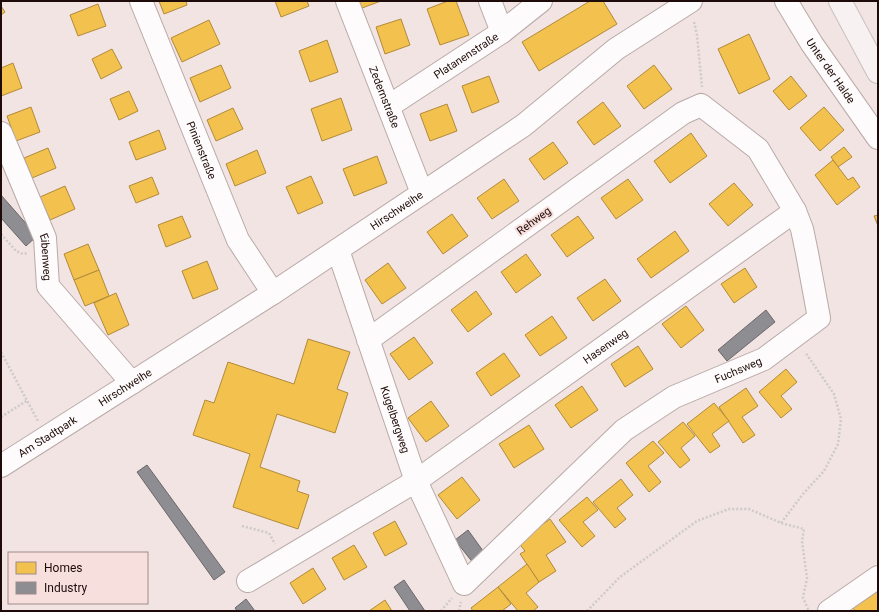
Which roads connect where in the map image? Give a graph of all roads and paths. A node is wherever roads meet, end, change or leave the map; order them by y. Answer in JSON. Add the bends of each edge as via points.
{"nodes":[{"id":1,"x":141,"y":1,"type":"edge"},
{"id":2,"x":347,"y":1,"type":"edge"},
{"id":3,"x":490,"y":1,"type":"edge"},
{"id":4,"x":541,"y":1,"type":"edge"},
{"id":5,"x":690,"y":1,"type":"edge"},
{"id":6,"x":786,"y":1,"type":"edge"},
{"id":7,"x":840,"y":1,"type":"edge"},
{"id":8,"x":502,"y":32,"type":"junction"},
{"id":9,"x":878,"y":72,"type":"edge"},
{"id":10,"x":700,"y":105,"type":"junction"},
{"id":11,"x":389,"y":106,"type":"junction"},
{"id":12,"x":1,"y":133,"type":"edge"},
{"id":13,"x":878,"y":138,"type":"edge"},
{"id":14,"x":422,"y":193,"type":"junction"},
{"id":15,"x":795,"y":211,"type":"junction"},
{"id":16,"x":1,"y":234,"type":"edge"},
{"id":17,"x":45,"y":238,"type":"junction"},
{"id":18,"x":338,"y":250,"type":"junction"},
{"id":19,"x":273,"y":293,"type":"junction"},
{"id":20,"x":794,"y":337,"type":"junction"},
{"id":21,"x":368,"y":340,"type":"junction"},
{"id":22,"x":1,"y":352,"type":"edge"},
{"id":23,"x":132,"y":383,"type":"junction"},
{"id":24,"x":28,"y":400,"type":"junction"},
{"id":25,"x":94,"y":407,"type":"joint"},
{"id":26,"x":1,"y":417,"type":"edge"},
{"id":27,"x":47,"y":437,"type":"junction"},
{"id":28,"x":1,"y":466,"type":"edge"},
{"id":29,"x":416,"y":481,"type":"junction"},
{"id":30,"x":781,"y":523,"type":"junction"},
{"id":31,"x":242,"y":526,"type":"dead end"},
{"id":32,"x":284,"y":560,"type":"junction"},
{"id":33,"x":878,"y":577,"type":"edge"},
{"id":34,"x":248,"y":582,"type":"dead end"},
{"id":35,"x":464,"y":584,"type":"joint"},
{"id":36,"x":587,"y":611,"type":"edge"},
{"id":37,"x":809,"y":611,"type":"edge"},
{"id":38,"x":830,"y":611,"type":"edge"}],
"edges":[{"from":1,"to":19,"type":"street","name":"Pinienstraße","via":[[238,240]]},
{"from":2,"to":11,"type":"street","name":"Zedernstraße"},
{"from":3,"to":8,"type":"street"},
{"from":4,"to":8,"type":"street","name":"Platanenstraße"},
{"from":5,"to":10,"type":"path","via":[[702,82]]},
{"from":5,"to":14,"type":"street","name":"Hirschweihe","via":[[616,49],[524,125]]},
{"from":6,"to":13,"type":"street","name":"Unter der Halde","via":[[812,44]]},
{"from":7,"to":9,"type":"main road"},
{"from":8,"to":11,"type":"street","name":"Platanenstraße"},
{"from":10,"to":15,"type":"street","name":"Fuchsweg","via":[[758,149]]},
{"from":10,"to":21,"type":"street","name":"Rehweg","via":[[683,113]]},
{"from":11,"to":14,"type":"street","name":"Zedernstraße"},
{"from":12,"to":17,"type":"street","name":"Eibenweg"},
{"from":14,"to":18,"type":"street","name":"Hirschweihe"},
{"from":15,"to":20,"type":"street","name":"Fuchsweg","via":[[804,241],[819,318]]},
{"from":15,"to":29,"type":"street","name":"Hasenweg"},
{"from":16,"to":17,"type":"path","via":[[16,252],[22,254],[29,252]]},
{"from":17,"to":23,"type":"street","name":"Eibenweg","via":[[48,286]]},
{"from":18,"to":19,"type":"street","name":"Hirschweihe"},
{"from":18,"to":21,"type":"street","name":"Kugelbergweg"},
{"from":19,"to":23,"type":"street","name":"Hirschweihe"},
{"from":20,"to":30,"type":"path","via":[[834,394],[841,419],[838,444],[824,471]]},
{"from":20,"to":35,"type":"street","name":"Fuchsweg","via":[[764,359],[674,397],[624,430]]},
{"from":21,"to":29,"type":"street","name":"Kugelbergweg"},
{"from":22,"to":24,"type":"path"},
{"from":23,"to":25,"type":"street","name":"Hirschweihe"},
{"from":24,"to":26,"type":"path"},
{"from":24,"to":27,"type":"path"},
{"from":25,"to":27,"type":"street","name":"Am Stadtpark"},
{"from":27,"to":28,"type":"street","name":"Am Stadtpark"},
{"from":29,"to":32,"type":"street","name":"Hasenweg"},
{"from":29,"to":35,"type":"street","name":"Kugelbergweg"},
{"from":30,"to":36,"type":"path","via":[[749,509],[729,509],[697,521],[620,577]]},
{"from":30,"to":37,"type":"path","via":[[804,530],[802,540],[807,578],[803,598]]},
{"from":31,"to":32,"type":"path","via":[[269,533]]},
{"from":32,"to":34,"type":"street","name":"Hasenweg"},
{"from":33,"to":38,"type":"street"}]}
